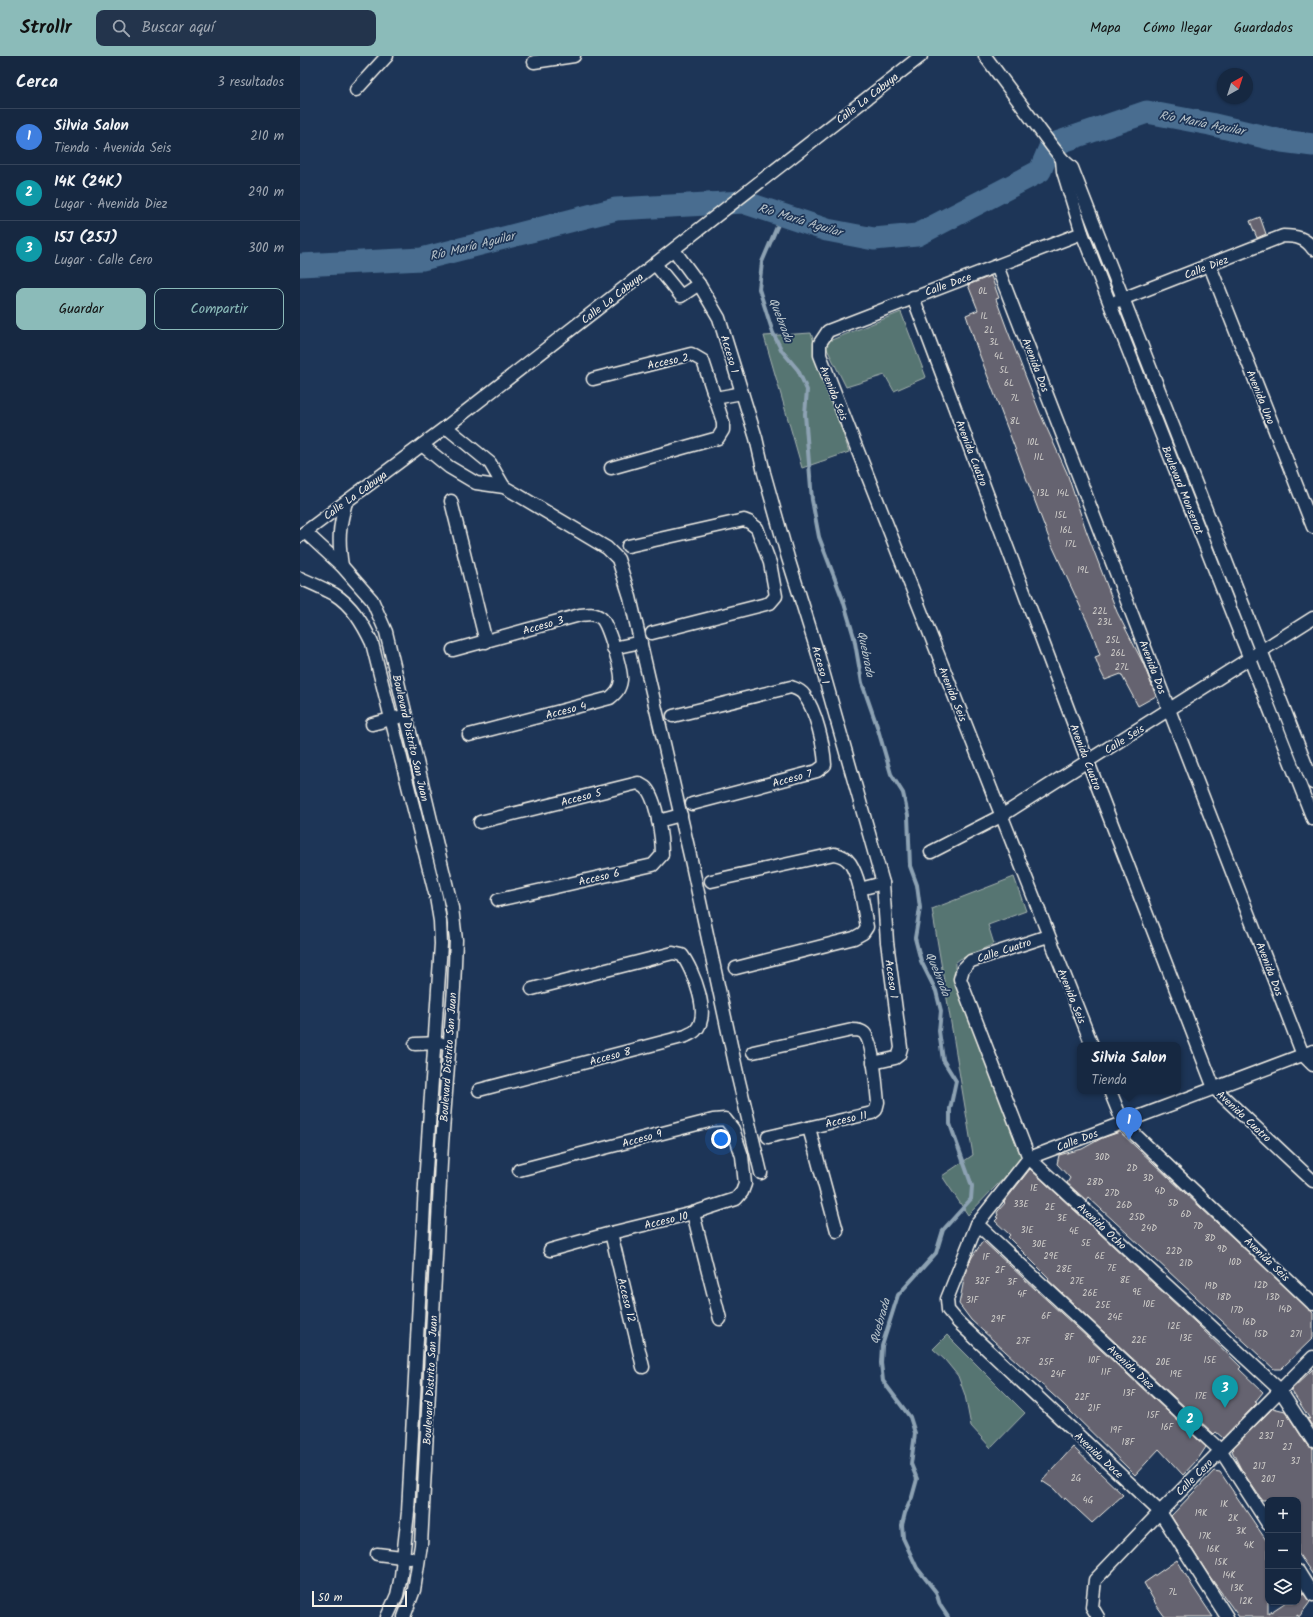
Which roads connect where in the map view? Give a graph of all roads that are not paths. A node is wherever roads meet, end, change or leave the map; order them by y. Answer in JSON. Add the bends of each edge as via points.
{"nodes":[{"id":1,"x":387,"y":56,"type":"edge"},
{"id":2,"x":574,"y":56,"type":"edge"},
{"id":3,"x":921,"y":56,"type":"edge"},
{"id":4,"x":985,"y":56,"type":"edge"},
{"id":5,"x":534,"y":62,"type":"dead end"},
{"id":6,"x":356,"y":90,"type":"dead end"},
{"id":7,"x":1062,"y":159,"type":"junction"},
{"id":8,"x":1082,"y":233,"type":"junction"},
{"id":9,"x":1313,"y":249,"type":"edge"},
{"id":10,"x":674,"y":250,"type":"junction"},
{"id":11,"x":655,"y":264,"type":"junction"},
{"id":12,"x":998,"y":266,"type":"junction"},
{"id":13,"x":1210,"y":266,"type":"junction"},
{"id":14,"x":699,"y":284,"type":"junction"},
{"id":15,"x":913,"y":297,"type":"junction"},
{"id":16,"x":1124,"y":299,"type":"junction"},
{"id":17,"x":1110,"y":304,"type":"junction"},
{"id":18,"x":820,"y":343,"type":"joint"},
{"id":19,"x":593,"y":379,"type":"dead end"},
{"id":20,"x":742,"y":393,"type":"junction"},
{"id":21,"x":715,"y":398,"type":"junction"},
{"id":22,"x":446,"y":427,"type":"junction"},
{"id":23,"x":422,"y":445,"type":"junction"},
{"id":24,"x":611,"y":468,"type":"dead end"},
{"id":25,"x":504,"y":487,"type":"junction"},
{"id":26,"x":346,"y":502,"type":"junction"},
{"id":27,"x":451,"y":502,"type":"dead end"},
{"id":28,"x":1313,"y":527,"type":"edge"},
{"id":29,"x":302,"y":534,"type":"edge"},
{"id":30,"x":628,"y":546,"type":"dead end"},
{"id":31,"x":788,"y":558,"type":"junction"},
{"id":32,"x":770,"y":563,"type":"junction"},
{"id":33,"x":342,"y":566,"type":"junction"},
{"id":34,"x":300,"y":578,"type":"edge"},
{"id":35,"x":1313,"y":618,"type":"edge"},
{"id":36,"x":652,"y":633,"type":"dead end"},
{"id":37,"x":486,"y":642,"type":"junction"},
{"id":38,"x":641,"y":642,"type":"junction"},
{"id":39,"x":614,"y":648,"type":"junction"},
{"id":40,"x":453,"y":650,"type":"dead end"},
{"id":41,"x":1261,"y":650,"type":"junction"},
{"id":42,"x":1250,"y":658,"type":"junction"},
{"id":43,"x":1169,"y":710,"type":"junction"},
{"id":44,"x":406,"y":715,"type":"junction"},
{"id":45,"x":674,"y":716,"type":"dead end"},
{"id":46,"x":836,"y":718,"type":"junction"},
{"id":47,"x":392,"y":719,"type":"junction"},
{"id":48,"x":818,"y":723,"type":"junction"},
{"id":49,"x":372,"y":724,"type":"dead end"},
{"id":50,"x":469,"y":735,"type":"dead end"},
{"id":51,"x":1088,"y":762,"type":"junction"},
{"id":52,"x":1313,"y":783,"type":"edge"},
{"id":53,"x":692,"y":804,"type":"dead end"},
{"id":54,"x":681,"y":815,"type":"junction"},
{"id":55,"x":1001,"y":816,"type":"junction"},
{"id":56,"x":1313,"y":819,"type":"edge"},
{"id":57,"x":658,"y":821,"type":"junction"},
{"id":58,"x":480,"y":822,"type":"dead end"},
{"id":59,"x":931,"y":852,"type":"dead end"},
{"id":60,"x":711,"y":881,"type":"dead end"},
{"id":61,"x":883,"y":883,"type":"junction"},
{"id":62,"x":860,"y":890,"type":"junction"},
{"id":63,"x":498,"y":900,"type":"dead end"},
{"id":64,"x":1048,"y":936,"type":"junction"},
{"id":65,"x":736,"y":968,"type":"dead end"},
{"id":66,"x":963,"y":969,"type":"joint"},
{"id":67,"x":718,"y":981,"type":"junction"},
{"id":68,"x":697,"y":986,"type":"junction"},
{"id":69,"x":532,"y":989,"type":"dead end"},
{"id":70,"x":1091,"y":1042,"type":"edge"},
{"id":71,"x":434,"y":1043,"type":"junction"},
{"id":72,"x":450,"y":1043,"type":"junction"},
{"id":73,"x":415,"y":1044,"type":"dead end"},
{"id":74,"x":753,"y":1052,"type":"dead end"},
{"id":75,"x":1308,"y":1053,"type":"edge"},
{"id":76,"x":873,"y":1063,"type":"junction"},
{"id":77,"x":1313,"y":1065,"type":"edge"},
{"id":78,"x":1214,"y":1088,"type":"junction"},
{"id":79,"x":479,"y":1090,"type":"dead end"},
{"id":80,"x":1111,"y":1094,"type":"edge"},
{"id":81,"x":1123,"y":1123,"type":"junction"},
{"id":82,"x":809,"y":1128,"type":"junction"},
{"id":83,"x":768,"y":1137,"type":"dead end"},
{"id":84,"x":757,"y":1152,"type":"junction"},
{"id":85,"x":742,"y":1156,"type":"junction"},
{"id":86,"x":1029,"y":1158,"type":"junction"},
{"id":87,"x":519,"y":1170,"type":"dead end"},
{"id":88,"x":761,"y":1173,"type":"dead end"},
{"id":89,"x":1313,"y":1181,"type":"edge"},
{"id":90,"x":693,"y":1213,"type":"junction"},
{"id":91,"x":977,"y":1224,"type":"junction"},
{"id":92,"x":837,"y":1231,"type":"dead end"},
{"id":93,"x":610,"y":1233,"type":"junction"},
{"id":94,"x":550,"y":1250,"type":"dead end"},
{"id":95,"x":1313,"y":1304,"type":"edge"},
{"id":96,"x":720,"y":1319,"type":"dead end"},
{"id":97,"x":1313,"y":1357,"type":"edge"},
{"id":98,"x":643,"y":1367,"type":"dead end"},
{"id":99,"x":1280,"y":1390,"type":"junction"},
{"id":100,"x":1313,"y":1441,"type":"edge"},
{"id":101,"x":1221,"y":1451,"type":"junction"},
{"id":102,"x":1160,"y":1512,"type":"junction"},
{"id":103,"x":1265,"y":1519,"type":"edge"},
{"id":104,"x":377,"y":1554,"type":"dead end"},
{"id":105,"x":403,"y":1557,"type":"junction"},
{"id":106,"x":419,"y":1559,"type":"junction"},
{"id":107,"x":1301,"y":1576,"type":"edge"},
{"id":108,"x":1313,"y":1594,"type":"edge"},
{"id":109,"x":1095,"y":1612,"type":"edge"},
{"id":110,"x":387,"y":1617,"type":"edge"},
{"id":111,"x":404,"y":1617,"type":"edge"},
{"id":112,"x":1227,"y":1617,"type":"edge"}],
"edges":[{"from":1,"to":6,"type":"street"},
{"from":2,"to":5,"type":"street"},
{"from":3,"to":10,"type":"street","name":"Calle La Cabuya"},
{"from":4,"to":7,"type":"street","name":"Boulevard Monserrat"},
{"from":7,"to":8,"type":"street","name":"Boulevard Monserrat","via":[[1063,171]]},
{"from":7,"to":16,"type":"street","name":"Boulevard Monserrat","via":[[1072,168]]},
{"from":8,"to":12,"type":"street","name":"Calle Doce"},
{"from":8,"to":17,"type":"street","name":"Boulevard Monserrat"},
{"from":9,"to":13,"type":"street","name":"Calle Diez","via":[[1303,238],[1283,236]]},
{"from":10,"to":11,"type":"street","name":"Calle La Cabuya"},
{"from":10,"to":14,"type":"street","name":"Acceso 1"},
{"from":11,"to":14,"type":"street","via":[[681,296]]},
{"from":11,"to":22,"type":"street","name":"Calle La Cabuya"},
{"from":12,"to":15,"type":"street","name":"Calle Doce"},
{"from":12,"to":43,"type":"street","name":"Avenida Dos"},
{"from":13,"to":16,"type":"street","name":"Calle Diez"},
{"from":13,"to":28,"type":"street","name":"Avenida Uno"},
{"from":14,"to":20,"type":"street","name":"Acceso 1","via":[[719,318]]},
{"from":15,"to":18,"type":"street","name":"Calle Doce","via":[[828,331]]},
{"from":15,"to":51,"type":"street","name":"Avenida Cuatro"},
{"from":16,"to":17,"type":"street","name":"Calle Diez"},
{"from":16,"to":41,"type":"street","name":"Boulevard Monserrat"},
{"from":17,"to":42,"type":"street","name":"Boulevard Monserrat"},
{"from":18,"to":55,"type":"street","name":"Avenida Seis","via":[[820,355]]},
{"from":19,"to":21,"type":"street","name":"Acceso 2","via":[[691,354],[703,362]]},
{"from":20,"to":21,"type":"street"},
{"from":20,"to":31,"type":"street","name":"Acceso 1"},
{"from":21,"to":24,"type":"street","via":[[723,422],[723,430],[718,438]]},
{"from":22,"to":23,"type":"street","name":"Calle La Cabuya"},
{"from":22,"to":25,"type":"street","via":[[490,463]]},
{"from":23,"to":25,"type":"street","via":[[449,467],[476,483]]},
{"from":23,"to":26,"type":"street","name":"Calle La Cabuya"},
{"from":25,"to":38,"type":"street","via":[[607,548],[618,559]]},
{"from":26,"to":29,"type":"street","name":"Calle La Cabuya"},
{"from":26,"to":33,"type":"street","via":[[338,545]]},
{"from":27,"to":37,"type":"street"},
{"from":29,"to":33,"type":"street","name":"Boulevard Distrito San Juan"},
{"from":30,"to":32,"type":"street","via":[[744,520],[757,528]]},
{"from":31,"to":32,"type":"street"},
{"from":31,"to":46,"type":"street","name":"Acceso 1"},
{"from":32,"to":36,"type":"street","via":[[776,596],[770,603]]},
{"from":33,"to":44,"type":"street","name":"Boulevard Distrito San Juan","via":[[372,600],[386,632]]},
{"from":34,"to":47,"type":"street","name":"Boulevard Distrito San Juan","via":[[335,594],[364,626],[372,643]]},
{"from":35,"to":41,"type":"street","name":"Calle Seis"},
{"from":37,"to":39,"type":"street","name":"Acceso 3","via":[[580,614],[592,613],[602,619],[608,628]]},
{"from":37,"to":40,"type":"street","name":"Acceso 3"},
{"from":38,"to":39,"type":"street"},
{"from":38,"to":54,"type":"street"},
{"from":39,"to":50,"type":"street","name":"Acceso 4","via":[[621,680],[617,692],[610,698]]},
{"from":41,"to":42,"type":"street","name":"Calle Seis"},
{"from":41,"to":52,"type":"street","name":"Boulevard Monserrat"},
{"from":42,"to":43,"type":"street","name":"Calle Seis"},
{"from":42,"to":56,"type":"street","name":"Boulevard Monserrat"},
{"from":43,"to":51,"type":"street","name":"Calle Seis"},
{"from":43,"to":75,"type":"street","name":"Avenida Dos"},
{"from":44,"to":47,"type":"street"},
{"from":44,"to":72,"type":"street","name":"Boulevard Distrito San Juan","via":[[452,908],[456,940]]},
{"from":45,"to":48,"type":"street","name":"Acceso 7","via":[[791,687],[805,695]]},
{"from":46,"to":48,"type":"street"},
{"from":46,"to":61,"type":"street","name":"Acceso 1"},
{"from":47,"to":49,"type":"street"},
{"from":47,"to":71,"type":"street","name":"Boulevard Distrito San Juan","via":[[440,921],[441,944]]},
{"from":48,"to":53,"type":"street","name":"Acceso 7","via":[[825,765],[817,771]]},
{"from":51,"to":55,"type":"street","name":"Calle Seis"},
{"from":51,"to":78,"type":"street","name":"Avenida Cuatro"},
{"from":54,"to":57,"type":"street"},
{"from":54,"to":67,"type":"street"},
{"from":55,"to":59,"type":"street","name":"Calle Seis"},
{"from":55,"to":64,"type":"street","name":"Avenida Seis"},
{"from":57,"to":58,"type":"street","name":"Acceso 5","via":[[651,796],[645,787],[638,784]]},
{"from":57,"to":63,"type":"street","name":"Acceso 6","via":[[662,855],[653,865]]},
{"from":60,"to":62,"type":"street","via":[[834,854],[843,856],[850,862]]},
{"from":61,"to":62,"type":"street"},
{"from":61,"to":76,"type":"street","name":"Acceso 1","via":[[886,942],[901,1048],[895,1058]]},
{"from":62,"to":65,"type":"street","via":[[867,927],[863,933],[854,938]]},
{"from":64,"to":66,"type":"street","name":"Calle Cuatro","via":[[971,961]]},
{"from":64,"to":70,"type":"street","name":"Avenida Seis"},
{"from":66,"to":86,"type":"street","name":"Avenida Ocho","via":[[960,979]]},
{"from":67,"to":68,"type":"street"},
{"from":67,"to":84,"type":"street"},
{"from":68,"to":69,"type":"street","via":[[686,960],[682,955],[673,953]]},
{"from":68,"to":79,"type":"street","name":"Acceso 8","via":[[702,1014],[695,1031],[686,1036]]},
{"from":71,"to":72,"type":"street"},
{"from":71,"to":73,"type":"street"},
{"from":71,"to":105,"type":"street","name":"Boulevard Distrito San Juan","via":[[408,1512]]},
{"from":72,"to":106,"type":"street","name":"Boulevard Distrito San Juan"},
{"from":74,"to":76,"type":"street","via":[[860,1030],[871,1045]]},
{"from":75,"to":77,"type":"street","name":"Avenida Dos"},
{"from":75,"to":78,"type":"street","name":"Calle Dos"},
{"from":76,"to":82,"type":"street","name":"Acceso 11","via":[[878,1102],[876,1110]]},
{"from":78,"to":81,"type":"street","name":"Calle Dos"},
{"from":78,"to":89,"type":"street","name":"Avenida Cuatro"},
{"from":80,"to":81,"type":"street","name":"Avenida Seis"},
{"from":81,"to":86,"type":"street","name":"Calle Dos"},
{"from":81,"to":95,"type":"street","name":"Avenida Seis"},
{"from":82,"to":83,"type":"street","name":"Acceso 11"},
{"from":82,"to":92,"type":"street"},
{"from":84,"to":85,"type":"street"},
{"from":84,"to":88,"type":"street"},
{"from":85,"to":87,"type":"street","name":"Acceso 9","via":[[733,1129],[725,1119]]},
{"from":85,"to":90,"type":"street","name":"Acceso 10","via":[[745,1184],[736,1199]]},
{"from":86,"to":91,"type":"street"},
{"from":86,"to":99,"type":"street","name":"Avenida Ocho"},
{"from":90,"to":93,"type":"street","name":"Acceso 10"},
{"from":90,"to":96,"type":"street"},
{"from":91,"to":101,"type":"street","name":"Avenida Diez"},
{"from":91,"to":102,"type":"street","name":"Avenida Doce","via":[[947,1299],[948,1310]]},
{"from":93,"to":94,"type":"street","name":"Acceso 10"},
{"from":93,"to":98,"type":"street","name":"Acceso 12"},
{"from":97,"to":99,"type":"street","name":"Calle Cero"},
{"from":99,"to":100,"type":"street","name":"Avenida Ocho"},
{"from":99,"to":101,"type":"street","name":"Calle Cero"},
{"from":101,"to":102,"type":"street","name":"Calle Cero"},
{"from":101,"to":103,"type":"street","name":"Avenida Diez"},
{"from":102,"to":109,"type":"street","name":"Calle Cero","via":[[1095,1580]]},
{"from":102,"to":112,"type":"street","name":"Avenida Doce"},
{"from":104,"to":105,"type":"street"},
{"from":105,"to":106,"type":"street"},
{"from":105,"to":110,"type":"street","name":"Boulevard Distrito San Juan","via":[[397,1595]]},
{"from":106,"to":111,"type":"street","name":"Boulevard Distrito San Juan","via":[[414,1590]]},
{"from":107,"to":108,"type":"street"}]}
